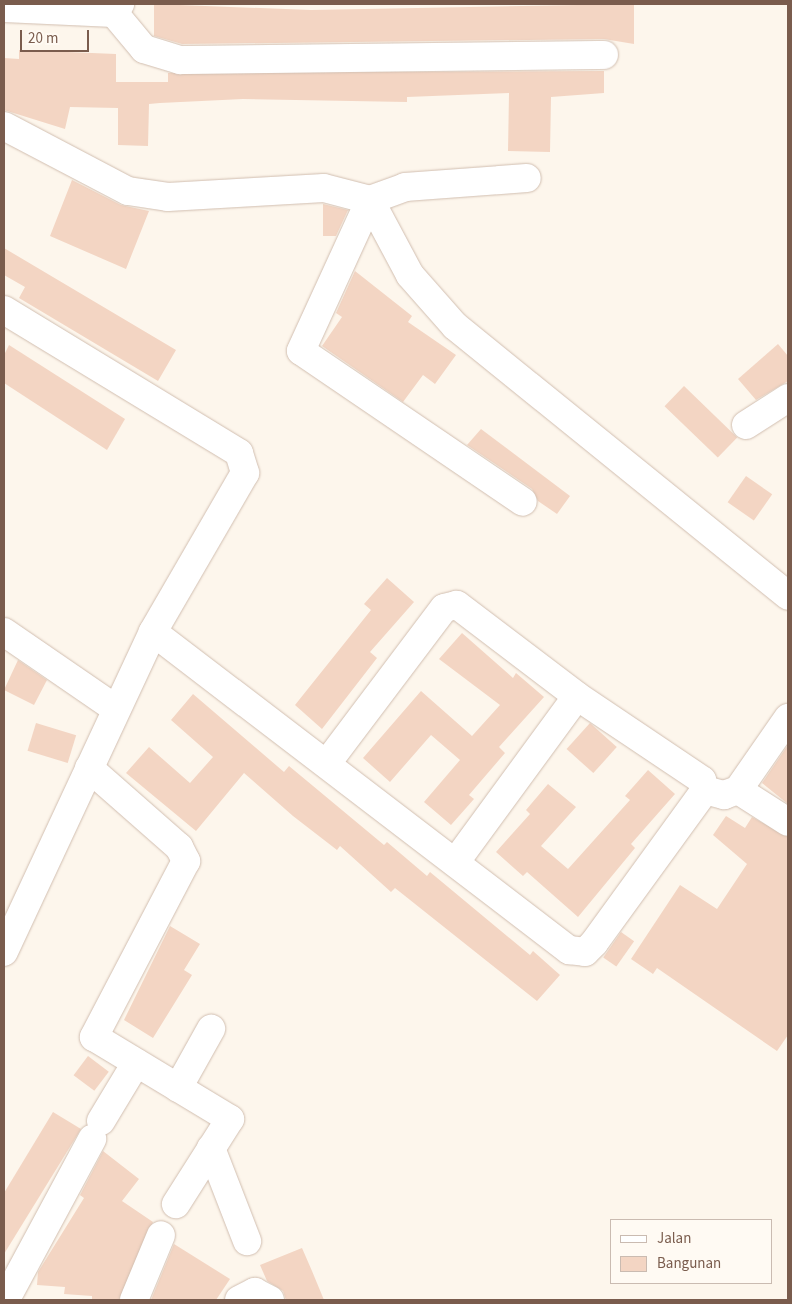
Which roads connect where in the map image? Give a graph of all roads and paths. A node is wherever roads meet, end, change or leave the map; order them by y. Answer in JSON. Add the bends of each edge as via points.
{"nodes":[{"id":1,"x":4,"y":8,"type":"edge"},
{"id":2,"x":117,"y":8,"type":"edge"},
{"id":3,"x":604,"y":55,"type":"dead end"},
{"id":4,"x":4,"y":126,"type":"edge"},
{"id":5,"x":527,"y":178,"type":"dead end"},
{"id":6,"x":370,"y":200,"type":"junction"},
{"id":7,"x":4,"y":310,"type":"edge"},
{"id":8,"x":788,"y":398,"type":"edge"},
{"id":9,"x":746,"y":425,"type":"dead end"},
{"id":10,"x":523,"y":502,"type":"dead end"},
{"id":11,"x":788,"y":596,"type":"edge"},
{"id":12,"x":4,"y":632,"type":"edge"},
{"id":13,"x":152,"y":632,"type":"junction"},
{"id":14,"x":577,"y":696,"type":"junction"},
{"id":15,"x":116,"y":708,"type":"junction"},
{"id":16,"x":788,"y":718,"type":"edge"},
{"id":17,"x":326,"y":762,"type":"junction"},
{"id":18,"x":89,"y":768,"type":"junction"},
{"id":19,"x":704,"y":790,"type":"junction"},
{"id":20,"x":738,"y":790,"type":"junction"},
{"id":21,"x":788,"y":822,"type":"edge"},
{"id":22,"x":457,"y":860,"type":"junction"},
{"id":23,"x":4,"y":952,"type":"edge"},
{"id":24,"x":211,"y":1029,"type":"dead end"},
{"id":25,"x":136,"y":1063,"type":"junction"},
{"id":26,"x":178,"y":1088,"type":"junction"},
{"id":27,"x":211,"y":1148,"type":"junction"},
{"id":28,"x":176,"y":1204,"type":"dead end"},
{"id":29,"x":161,"y":1235,"type":"dead end"},
{"id":30,"x":247,"y":1241,"type":"dead end"},
{"id":31,"x":7,"y":1299,"type":"edge"},
{"id":32,"x":134,"y":1300,"type":"edge"},
{"id":33,"x":239,"y":1300,"type":"edge"},
{"id":34,"x":270,"y":1300,"type":"edge"}],
"edges":[{"from":1,"to":2,"type":"street"},
{"from":2,"to":3,"type":"street","via":[[144,49],[180,60]]},
{"from":4,"to":6,"type":"street","via":[[142,195],[168,197],[324,188]]},
{"from":5,"to":6,"type":"street","via":[[405,186]]},
{"from":6,"to":10,"type":"street","via":[[301,351]]},
{"from":6,"to":11,"type":"street","via":[[410,275],[455,326]]},
{"from":7,"to":13,"type":"street","via":[[239,453],[244,463],[242,481]]},
{"from":8,"to":9,"type":"street"},
{"from":12,"to":15,"type":"street"},
{"from":13,"to":15,"type":"street"},
{"from":13,"to":17,"type":"street"},
{"from":14,"to":17,"type":"street","via":[[464,607],[451,605],[444,608]]},
{"from":14,"to":19,"type":"street","via":[[702,780]]},
{"from":14,"to":22,"type":"street"},
{"from":15,"to":18,"type":"street"},
{"from":16,"to":20,"type":"street"},
{"from":17,"to":22,"type":"street"},
{"from":18,"to":23,"type":"street"},
{"from":18,"to":25,"type":"street","via":[[180,847],[186,861],[94,1037]]},
{"from":19,"to":20,"type":"street","via":[[724,796]]},
{"from":19,"to":22,"type":"street","via":[[585,952],[561,944]]},
{"from":20,"to":21,"type":"street"},
{"from":24,"to":26,"type":"street"},
{"from":25,"to":26,"type":"street"},
{"from":25,"to":31,"type":"street","via":[[96,1130]]},
{"from":26,"to":27,"type":"street","via":[[230,1119]]},
{"from":27,"to":28,"type":"street"},
{"from":27,"to":30,"type":"street"},
{"from":29,"to":32,"type":"street"},
{"from":33,"to":34,"type":"street","via":[[255,1292]]}]}
